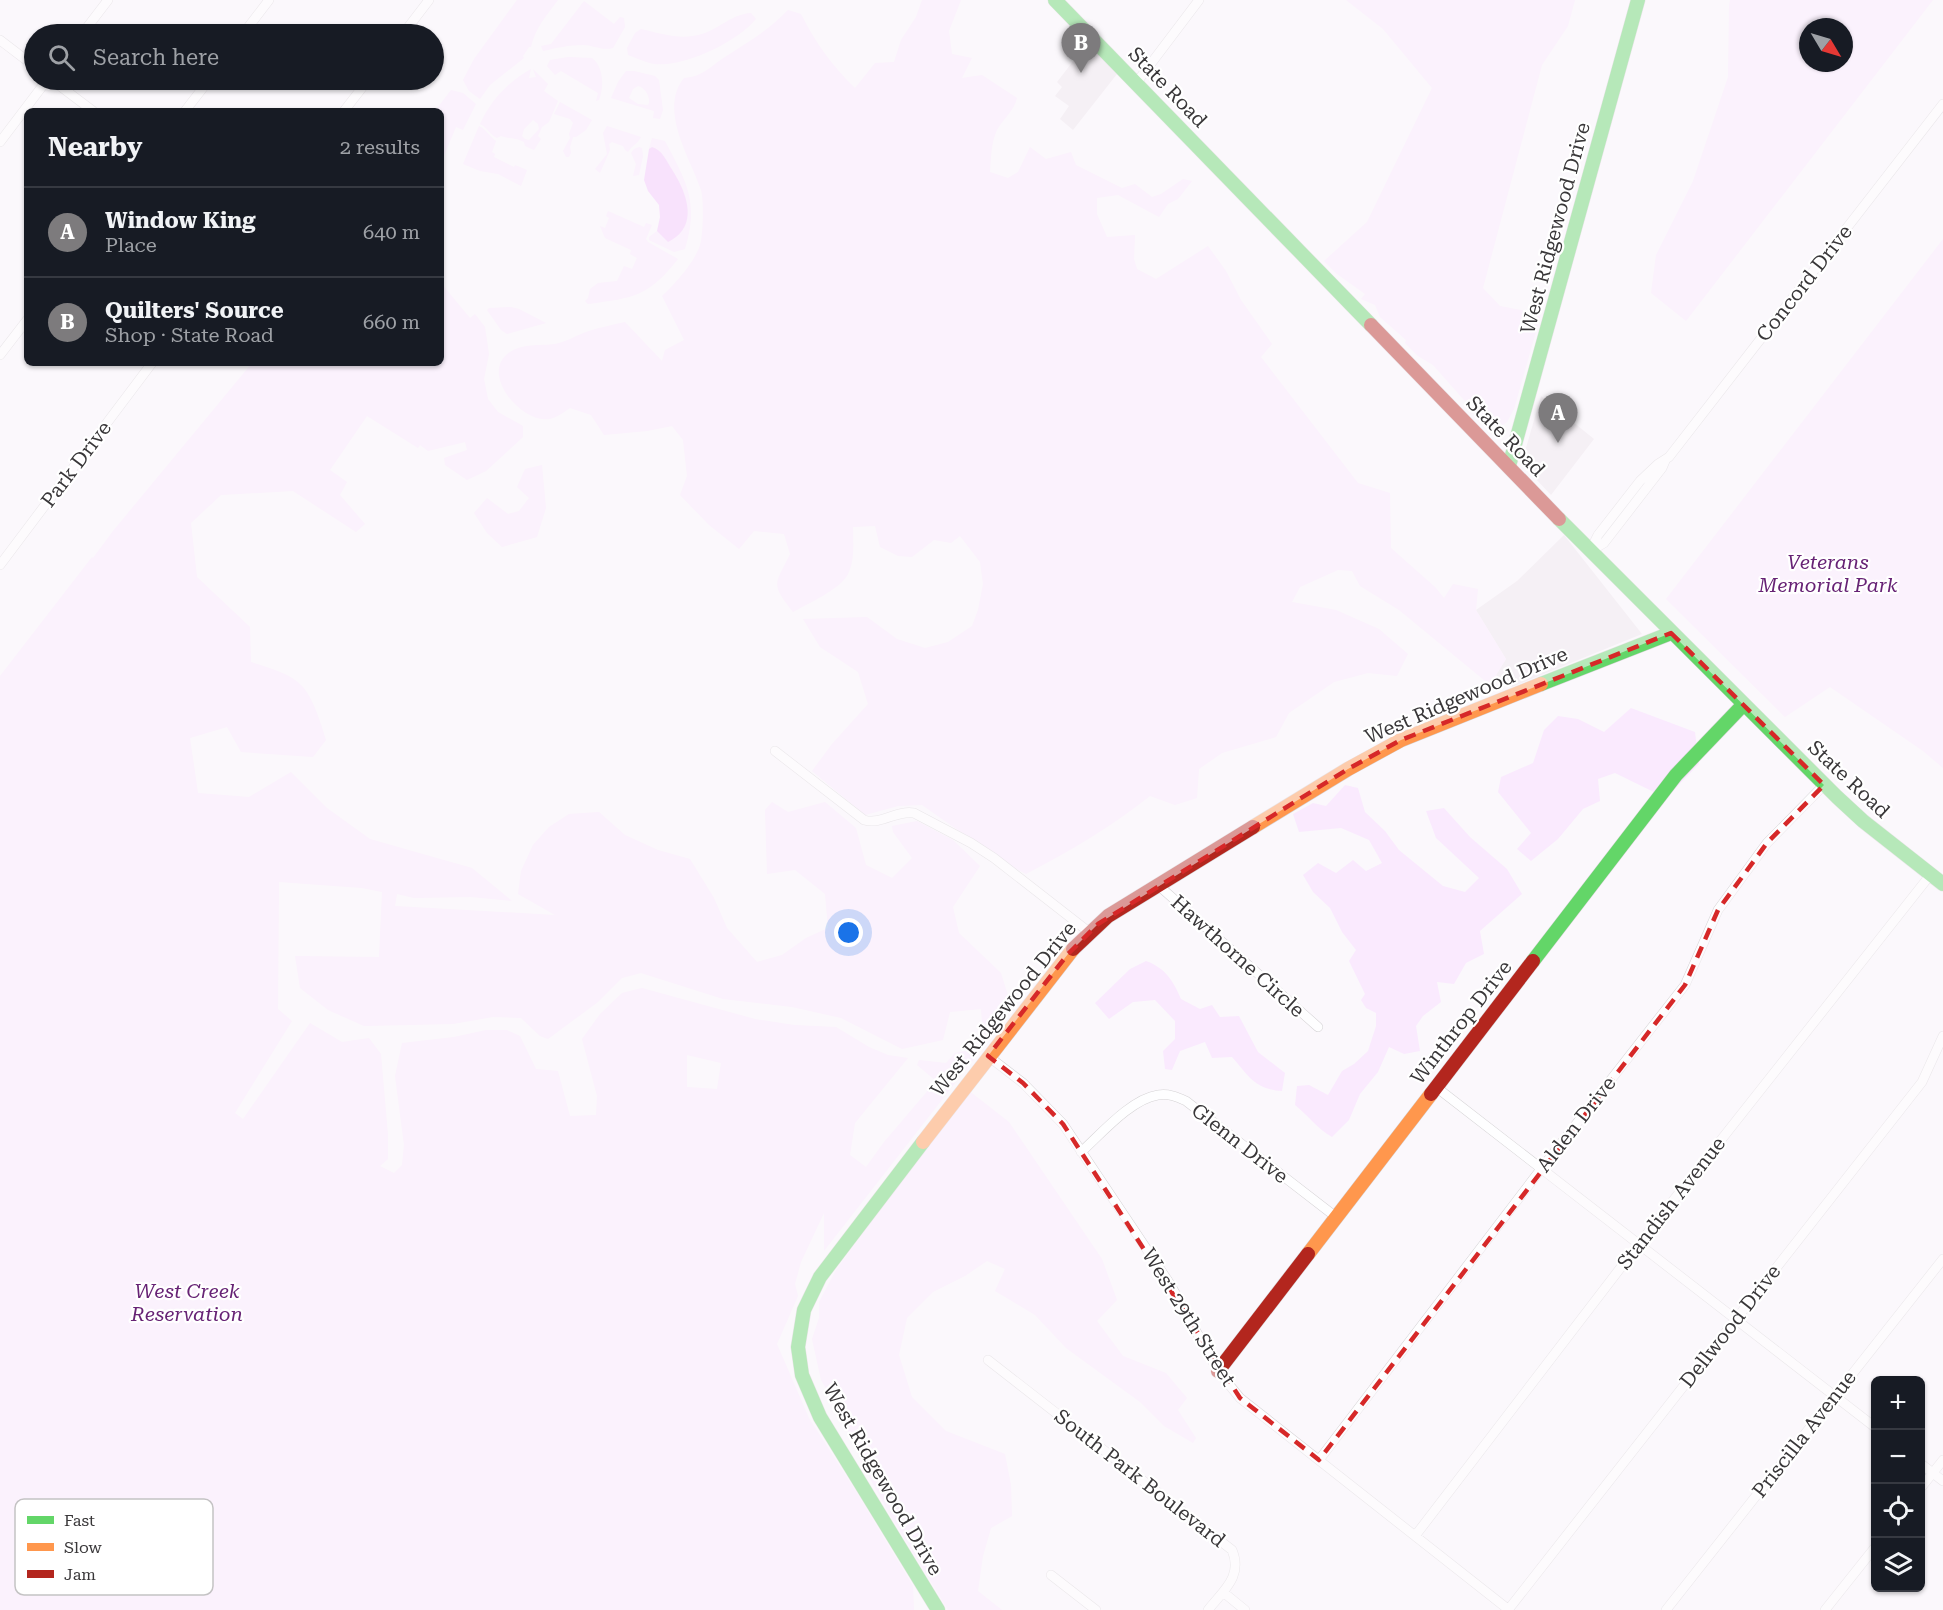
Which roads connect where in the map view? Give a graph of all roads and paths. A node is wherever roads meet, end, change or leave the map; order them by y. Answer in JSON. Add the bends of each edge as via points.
{"nodes":[{"id":1,"x":108,"y":0,"type":"edge"},
{"id":2,"x":269,"y":0,"type":"edge"},
{"id":3,"x":429,"y":0,"type":"edge"},
{"id":4,"x":1055,"y":0,"type":"edge"},
{"id":5,"x":1199,"y":0,"type":"edge"},
{"id":6,"x":1638,"y":0,"type":"edge"},
{"id":7,"x":90,"y":24,"type":"edge"},
{"id":8,"x":251,"y":24,"type":"edge"},
{"id":9,"x":411,"y":24,"type":"edge"},
{"id":10,"x":0,"y":40,"type":"edge"},
{"id":11,"x":24,"y":58,"type":"edge"},
{"id":12,"x":1137,"y":82,"type":"junction"},
{"id":13,"x":40,"y":90,"type":"edge"},
{"id":14,"x":65,"y":90,"type":"edge"},
{"id":15,"x":201,"y":90,"type":"edge"},
{"id":16,"x":360,"y":90,"type":"edge"},
{"id":17,"x":1943,"y":104,"type":"edge"},
{"id":18,"x":26,"y":108,"type":"edge"},
{"id":19,"x":89,"y":108,"type":"edge"},
{"id":20,"x":187,"y":108,"type":"edge"},
{"id":21,"x":346,"y":108,"type":"edge"},
{"id":22,"x":24,"y":111,"type":"edge"},
{"id":23,"x":0,"y":142,"type":"edge"},
{"id":24,"x":24,"y":324,"type":"edge"},
{"id":25,"x":0,"y":355,"type":"edge"},
{"id":26,"x":150,"y":366,"type":"edge"},
{"id":27,"x":1509,"y":466,"type":"junction"},
{"id":28,"x":1590,"y":551,"type":"junction"},
{"id":29,"x":0,"y":565,"type":"edge"},
{"id":30,"x":1671,"y":633,"type":"junction"},
{"id":31,"x":1743,"y":705,"type":"junction"},
{"id":32,"x":775,"y":751,"type":"dead end"},
{"id":33,"x":1824,"y":785,"type":"junction"},
{"id":34,"x":1930,"y":874,"type":"junction"},
{"id":35,"x":1943,"y":884,"type":"edge"},
{"id":36,"x":1158,"y":885,"type":"junction"},
{"id":37,"x":1089,"y":932,"type":"junction"},
{"id":38,"x":1318,"y":1027,"type":"dead end"},
{"id":39,"x":1943,"y":1036,"type":"edge"},
{"id":40,"x":988,"y":1056,"type":"junction"},
{"id":41,"x":1436,"y":1087,"type":"junction"},
{"id":42,"x":1082,"y":1152,"type":"junction"},
{"id":43,"x":1541,"y":1169,"type":"junction"},
{"id":44,"x":1336,"y":1217,"type":"junction"},
{"id":45,"x":1638,"y":1245,"type":"junction"},
{"id":46,"x":1943,"y":1259,"type":"edge"},
{"id":47,"x":1736,"y":1319,"type":"junction"},
{"id":48,"x":988,"y":1360,"type":"dead end"},
{"id":49,"x":1218,"y":1371,"type":"junction"},
{"id":50,"x":1834,"y":1396,"type":"junction"},
{"id":51,"x":1871,"y":1425,"type":"edge"},
{"id":52,"x":1319,"y":1460,"type":"junction"},
{"id":53,"x":1943,"y":1460,"type":"edge"},
{"id":54,"x":1925,"y":1467,"type":"edge"},
{"id":55,"x":1933,"y":1473,"type":"junction"},
{"id":56,"x":1943,"y":1481,"type":"edge"},
{"id":57,"x":1924,"y":1484,"type":"edge"},
{"id":58,"x":1415,"y":1536,"type":"junction"},
{"id":59,"x":1871,"y":1551,"type":"edge"},
{"id":60,"x":1051,"y":1575,"type":"dead end"},
{"id":61,"x":1222,"y":1592,"type":"junction"},
{"id":62,"x":938,"y":1610,"type":"edge"},
{"id":63,"x":1096,"y":1610,"type":"edge"},
{"id":64,"x":1208,"y":1610,"type":"edge"},
{"id":65,"x":1245,"y":1610,"type":"edge"},
{"id":66,"x":1508,"y":1610,"type":"edge"},
{"id":67,"x":1666,"y":1610,"type":"edge"},
{"id":68,"x":1825,"y":1610,"type":"edge"}],
"edges":[{"from":1,"to":7,"type":"street"},
{"from":2,"to":8,"type":"street"},
{"from":3,"to":9,"type":"street"},
{"from":4,"to":12,"type":"street","name":"State Road"},
{"from":5,"to":12,"type":"street"},
{"from":6,"to":27,"type":"street","name":"West Ridgewood Drive"},
{"from":10,"to":11,"type":"street"},
{"from":12,"to":27,"type":"street","name":"State Road"},
{"from":13,"to":18,"type":"street"},
{"from":14,"to":19,"type":"street"},
{"from":15,"to":20,"type":"street"},
{"from":16,"to":21,"type":"street"},
{"from":17,"to":28,"type":"street","name":"Concord Drive","via":[[1604,543]]},
{"from":22,"to":23,"type":"street"},
{"from":24,"to":25,"type":"street"},
{"from":26,"to":29,"type":"street","name":"Park Drive"},
{"from":27,"to":28,"type":"street","name":"State Road"},
{"from":28,"to":30,"type":"street","name":"State Road"},
{"from":30,"to":31,"type":"street","name":"State Road"},
{"from":30,"to":36,"type":"street","name":"West Ridgewood Drive","via":[[1401,740]]},
{"from":31,"to":33,"type":"street","name":"State Road"},
{"from":31,"to":41,"type":"street","name":"Winthrop Drive","via":[[1676,775]]},
{"from":32,"to":37,"type":"street","via":[[864,820],[875,822],[914,813],[971,843]]},
{"from":33,"to":34,"type":"street","name":"State Road"},
{"from":33,"to":43,"type":"street","name":"Alden Drive","via":[[1767,843],[1718,910],[1685,985]]},
{"from":34,"to":35,"type":"street","name":"State Road"},
{"from":34,"to":45,"type":"street","name":"Standish Avenue"},
{"from":36,"to":37,"type":"street","name":"West Ridgewood Drive"},
{"from":36,"to":38,"type":"street","name":"Hawthorne Circle"},
{"from":37,"to":40,"type":"street","name":"West Ridgewood Drive"},
{"from":39,"to":47,"type":"street","name":"Dellwood Drive","via":[[1922,1082]]},
{"from":40,"to":42,"type":"street","name":"West 29th Street","via":[[1042,1101]]},
{"from":40,"to":62,"type":"street","name":"West Ridgewood Drive","via":[[819,1279],[805,1304],[799,1332],[801,1371],[815,1407]]},
{"from":41,"to":43,"type":"street"},
{"from":41,"to":44,"type":"street","name":"Winthrop Drive"},
{"from":42,"to":44,"type":"street","name":"Glenn Drive","via":[[1144,1098],[1174,1096],[1186,1101]]},
{"from":42,"to":49,"type":"street","name":"West 29th Street","via":[[1170,1284]]},
{"from":43,"to":45,"type":"street"},
{"from":43,"to":52,"type":"street","name":"Alden Drive"},
{"from":44,"to":49,"type":"street","name":"Winthrop Drive"},
{"from":45,"to":47,"type":"street"},
{"from":45,"to":58,"type":"street","name":"Standish Avenue"},
{"from":46,"to":50,"type":"street","name":"Priscilla Avenue"},
{"from":47,"to":50,"type":"street"},
{"from":47,"to":66,"type":"street","name":"Dellwood Drive"},
{"from":48,"to":61,"type":"street","name":"South Park Boulevard","via":[[1232,1550],[1236,1573]]},
{"from":49,"to":52,"type":"street","name":"West 29th Street","via":[[1240,1398]]},
{"from":50,"to":51,"type":"street"},
{"from":50,"to":67,"type":"street","name":"Priscilla Avenue"},
{"from":52,"to":58,"type":"street","name":"West 29th Street"},
{"from":53,"to":55,"type":"street"},
{"from":54,"to":55,"type":"street"},
{"from":55,"to":56,"type":"street"},
{"from":55,"to":57,"type":"street"},
{"from":58,"to":66,"type":"street","name":"West 29th Street"},
{"from":59,"to":68,"type":"street"},
{"from":60,"to":63,"type":"street"},
{"from":61,"to":64,"type":"street","name":"South Park Boulevard"},
{"from":61,"to":65,"type":"street"}]}
